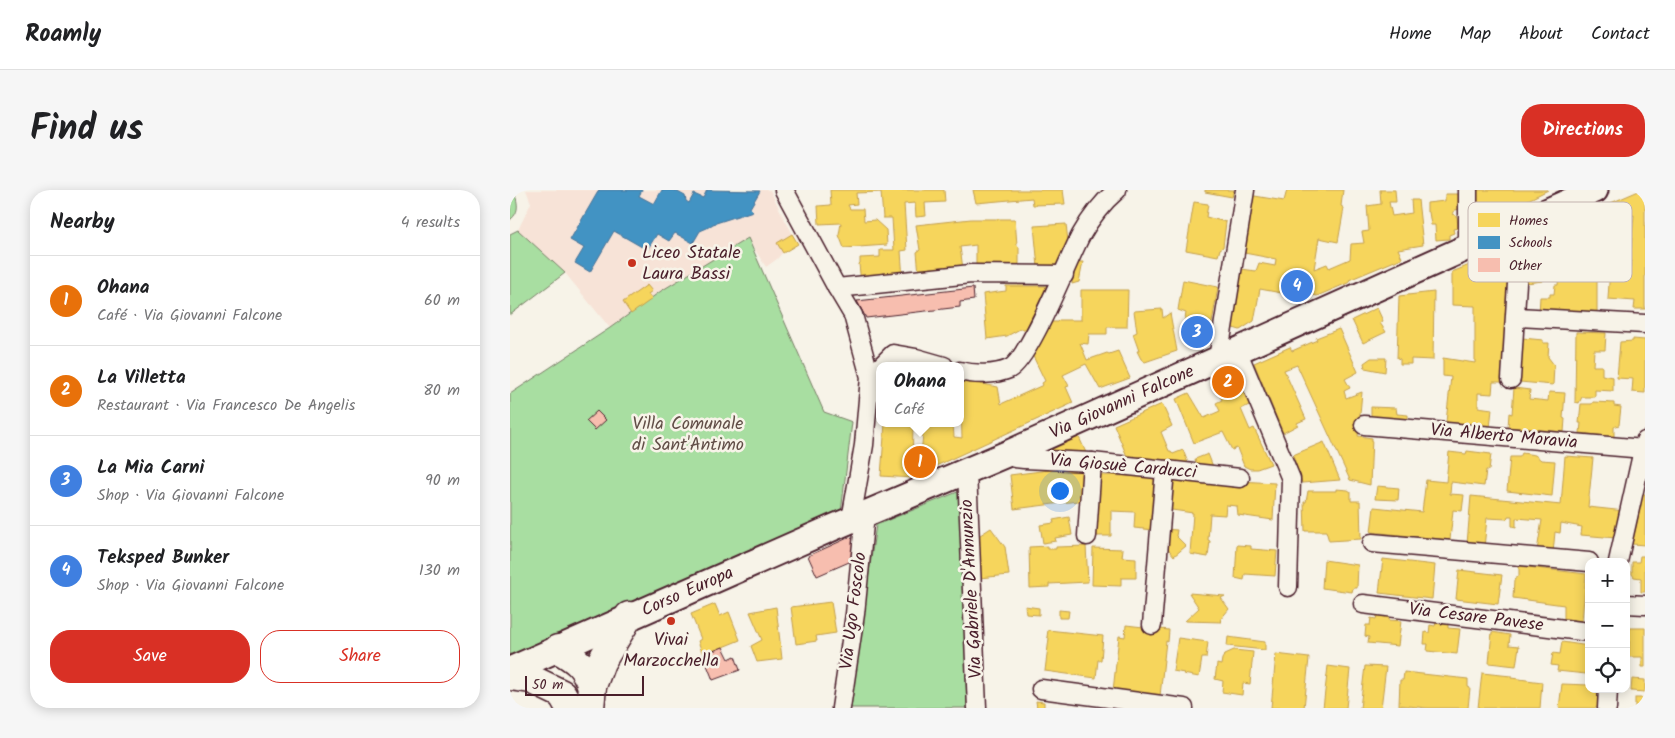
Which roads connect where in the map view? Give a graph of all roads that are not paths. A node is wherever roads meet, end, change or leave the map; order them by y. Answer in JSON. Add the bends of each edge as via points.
{"nodes":[{"id":1,"x":784,"y":190,"type":"edge"},
{"id":2,"x":1117,"y":190,"type":"edge"},
{"id":3,"x":1245,"y":190,"type":"edge"},
{"id":4,"x":1468,"y":190,"type":"edge"},
{"id":5,"x":1595,"y":190,"type":"edge"},
{"id":6,"x":1567,"y":202,"type":"edge"},
{"id":7,"x":1468,"y":246,"type":"joint"},
{"id":8,"x":1064,"y":275,"type":"junction"},
{"id":9,"x":1517,"y":282,"type":"edge"},
{"id":10,"x":837,"y":288,"type":"junction"},
{"id":11,"x":1516,"y":317,"type":"junction"},
{"id":12,"x":1645,"y":324,"type":"edge"},
{"id":13,"x":1227,"y":354,"type":"junction"},
{"id":14,"x":885,"y":362,"type":"edge"},
{"id":15,"x":930,"y":362,"type":"edge"},
{"id":16,"x":876,"y":368,"type":"edge"},
{"id":17,"x":964,"y":371,"type":"edge"},
{"id":18,"x":876,"y":376,"type":"edge"},
{"id":19,"x":1511,"y":379,"type":"dead end"},
{"id":20,"x":1364,"y":424,"type":"dead end"},
{"id":21,"x":1644,"y":445,"type":"edge"},
{"id":22,"x":1008,"y":453,"type":"junction"},
{"id":23,"x":1092,"y":462,"type":"junction"},
{"id":24,"x":1164,"y":470,"type":"junction"},
{"id":25,"x":966,"y":471,"type":"junction"},
{"id":26,"x":1240,"y":478,"type":"dead end"},
{"id":27,"x":1640,"y":481,"type":"edge"},
{"id":28,"x":858,"y":517,"type":"junction"},
{"id":29,"x":1087,"y":536,"type":"dead end"},
{"id":30,"x":1372,"y":543,"type":"dead end"},
{"id":31,"x":1619,"y":558,"type":"edge"},
{"id":32,"x":1585,"y":562,"type":"edge"},
{"id":33,"x":1288,"y":587,"type":"dead end"},
{"id":34,"x":1363,"y":604,"type":"dead end"},
{"id":35,"x":1630,"y":604,"type":"edge"},
{"id":36,"x":1645,"y":605,"type":"edge"},
{"id":37,"x":629,"y":616,"type":"junction"},
{"id":38,"x":1152,"y":625,"type":"dead end"},
{"id":39,"x":1585,"y":632,"type":"edge"},
{"id":40,"x":558,"y":649,"type":"junction"},
{"id":41,"x":510,"y":670,"type":"edge"},
{"id":42,"x":510,"y":676,"type":"edge"},
{"id":43,"x":1040,"y":689,"type":"dead end"},
{"id":44,"x":1608,"y":693,"type":"edge"},
{"id":45,"x":591,"y":697,"type":"edge"},
{"id":46,"x":566,"y":701,"type":"edge"},
{"id":47,"x":841,"y":708,"type":"edge"},
{"id":48,"x":977,"y":708,"type":"edge"},
{"id":49,"x":1184,"y":708,"type":"edge"},
{"id":50,"x":1607,"y":708,"type":"edge"}],
"edges":[{"from":1,"to":10,"type":"street"},
{"from":2,"to":8,"type":"street","via":[[1107,198],[1082,234]]},
{"from":3,"to":13,"type":"street"},
{"from":4,"to":7,"type":"street"},
{"from":5,"to":6,"type":"main road","name":"Via Giovanni Falcone"},
{"from":7,"to":13,"type":"main road","name":"Via Giovanni Falcone"},
{"from":8,"to":10,"type":"street","via":[[971,274]]},
{"from":8,"to":17,"type":"street","via":[[1026,349],[1010,368],[989,373]]},
{"from":9,"to":11,"type":"street"},
{"from":10,"to":16,"type":"street","via":[[853,315]]},
{"from":11,"to":12,"type":"street"},
{"from":11,"to":19,"type":"street"},
{"from":13,"to":22,"type":"main road","name":"Via Giovanni Falcone"},
{"from":13,"to":33,"type":"street","via":[[1291,479]]},
{"from":14,"to":15,"type":"street","via":[[893,354]]},
{"from":18,"to":28,"type":"street","name":"Via Ugo Foscolo","via":[[864,445]]},
{"from":20,"to":21,"type":"street","name":"Via Alberto Moravia"},
{"from":21,"to":27,"type":"street"},
{"from":22,"to":23,"type":"street","name":"Via Giosuè Carducci","via":[[1019,458]]},
{"from":22,"to":25,"type":"main road","name":"Via Giovanni Falcone"},
{"from":23,"to":24,"type":"street","name":"Via Giosuè Carducci"},
{"from":23,"to":29,"type":"street"},
{"from":24,"to":26,"type":"street","name":"Via Giosuè Carducci"},
{"from":24,"to":38,"type":"street"},
{"from":25,"to":28,"type":"main road","name":"Via Giovanni Falcone"},
{"from":25,"to":48,"type":"street","name":"Via Gabriele D'Annunzio"},
{"from":27,"to":31,"type":"street"},
{"from":28,"to":37,"type":"main road","name":"Corso Europa"},
{"from":28,"to":47,"type":"street","name":"Via Ugo Foscolo","via":[[855,614]]},
{"from":30,"to":32,"type":"street"},
{"from":34,"to":39,"type":"street","name":"Via Cesare Pavese"},
{"from":35,"to":36,"type":"street"},
{"from":37,"to":40,"type":"main road","name":"Corso Europa"},
{"from":37,"to":45,"type":"highway","via":[[601,662]]},
{"from":40,"to":41,"type":"main road","name":"Corso Europa"},
{"from":40,"to":45,"type":"highway","via":[[576,660],[587,674]]},
{"from":40,"to":46,"type":"highway"},
{"from":42,"to":46,"type":"highway","via":[[531,679]]},
{"from":43,"to":49,"type":"street"},
{"from":44,"to":50,"type":"street"}]}
